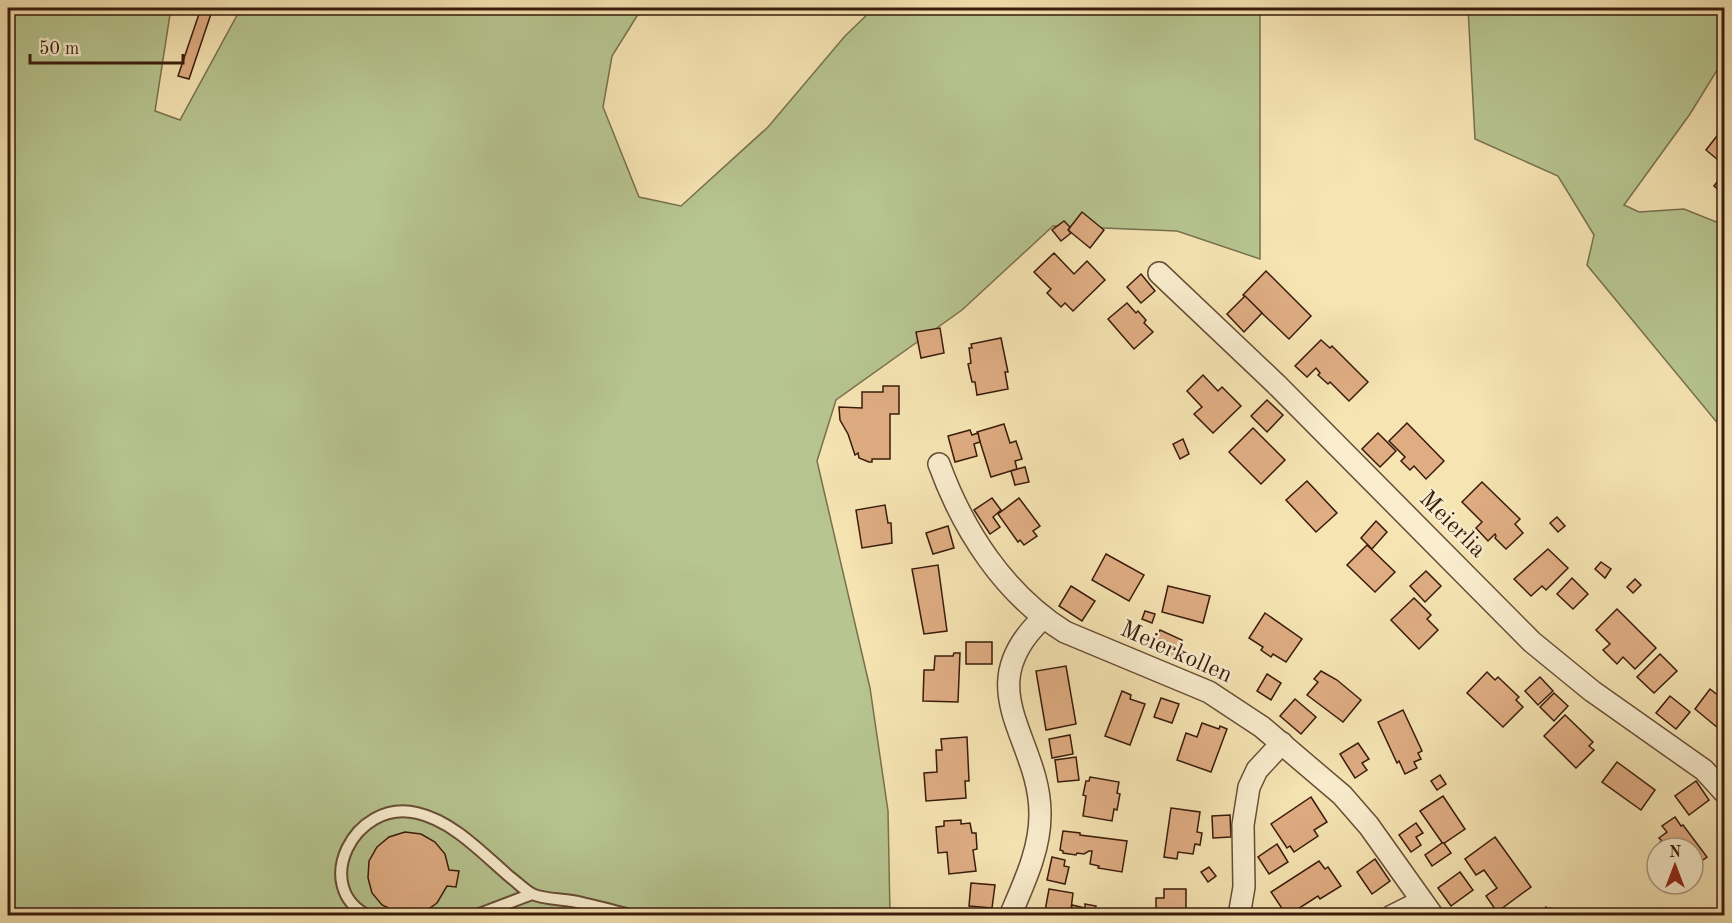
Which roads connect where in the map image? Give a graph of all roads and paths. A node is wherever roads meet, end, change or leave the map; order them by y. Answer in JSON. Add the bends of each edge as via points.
{"nodes":[{"id":1,"x":1159,"y":273,"type":"dead end"},
{"id":2,"x":939,"y":464,"type":"dead end"},
{"id":3,"x":1043,"y":618,"type":"junction"},
{"id":4,"x":1282,"y":743,"type":"junction"},
{"id":5,"x":1725,"y":792,"type":"edge"},
{"id":6,"x":532,"y":894,"type":"junction"},
{"id":7,"x":1428,"y":908,"type":"edge"},
{"id":8,"x":369,"y":915,"type":"edge"},
{"id":9,"x":474,"y":915,"type":"edge"},
{"id":10,"x":634,"y":915,"type":"edge"},
{"id":11,"x":1010,"y":915,"type":"edge"},
{"id":12,"x":1239,"y":915,"type":"edge"},
{"id":13,"x":1392,"y":915,"type":"edge"}],
"edges":[{"from":1,"to":5,"type":"street","name":"Meierlia","via":[[1276,384],[1532,642],[1592,691],[1704,770]]},
{"from":2,"to":3,"type":"street","name":"Meierkollen","via":[[980,548]]},
{"from":3,"to":4,"type":"street","name":"Meierkollen","via":[[1065,632],[1209,692]]},
{"from":3,"to":11,"type":"street","via":[[1022,642],[1009,682],[1013,718],[1035,778],[1040,816],[1032,862]]},
{"from":4,"to":7,"type":"street","name":"Meierkollen","via":[[1342,795]]},
{"from":4,"to":12,"type":"street","via":[[1257,771],[1249,787],[1243,825],[1244,887]]},
{"from":6,"to":8,"type":"lane","via":[[455,831],[416,812],[396,812],[364,824],[344,856],[344,889],[351,902]]},
{"from":6,"to":9,"type":"lane"},
{"from":6,"to":10,"type":"lane"},
{"from":7,"to":13,"type":"street"}]}
